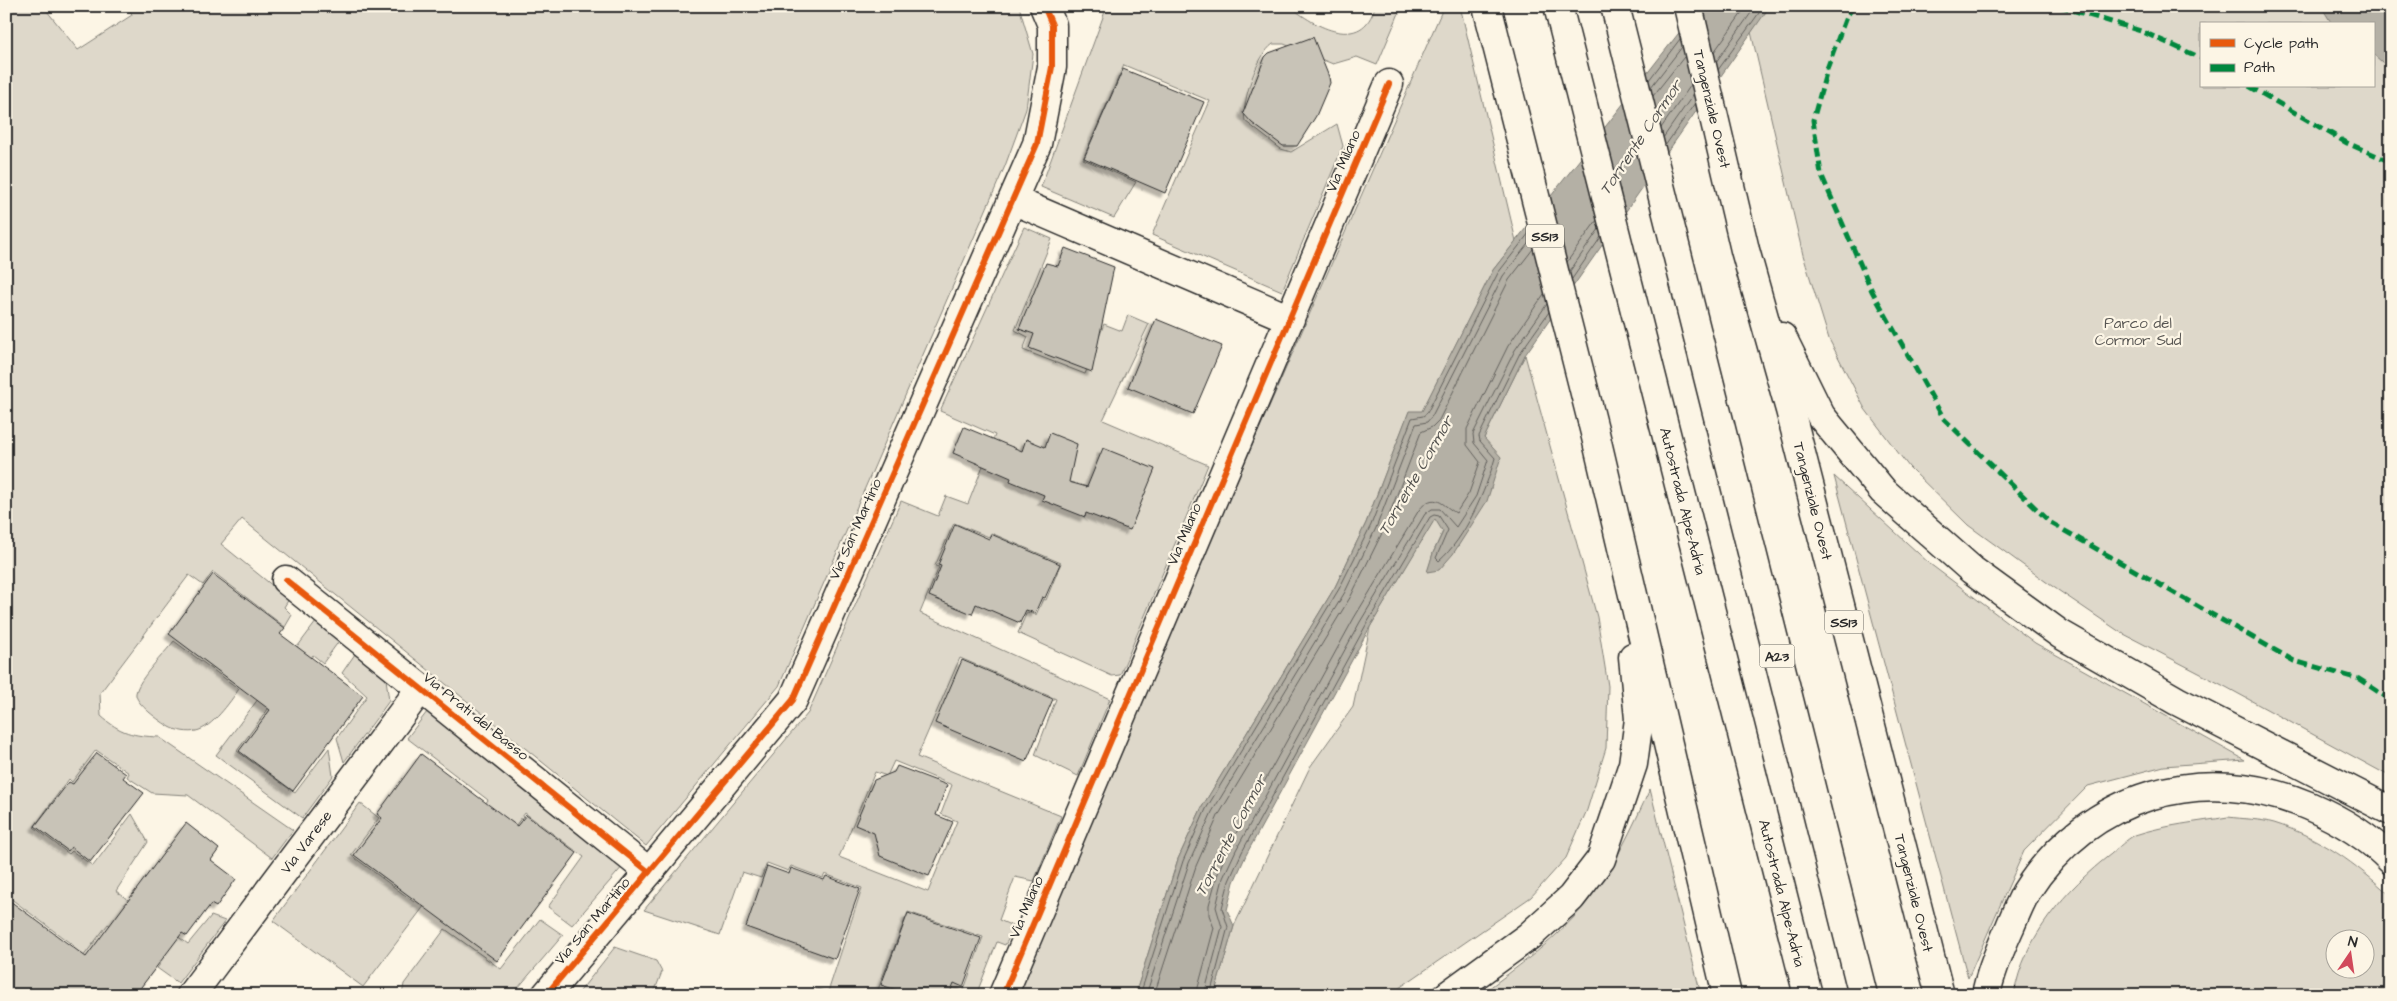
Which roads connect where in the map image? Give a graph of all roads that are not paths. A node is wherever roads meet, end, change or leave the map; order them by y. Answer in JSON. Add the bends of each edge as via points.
{"nodes":[{"id":1,"x":1044,"y":6,"type":"edge"},
{"id":2,"x":1487,"y":6,"type":"edge"},
{"id":3,"x":1558,"y":6,"type":"edge"},
{"id":4,"x":1615,"y":6,"type":"edge"},
{"id":5,"x":1688,"y":6,"type":"edge"},
{"id":6,"x":1389,"y":84,"type":"dead end"},
{"id":7,"x":1013,"y":200,"type":"junction"},
{"id":8,"x":1745,"y":250,"type":"junction"},
{"id":9,"x":1290,"y":319,"type":"junction"},
{"id":10,"x":1620,"y":541,"type":"junction"},
{"id":11,"x":286,"y":580,"type":"dead end"},
{"id":12,"x":421,"y":688,"type":"junction"},
{"id":13,"x":2391,"y":811,"type":"edge"},
{"id":14,"x":2391,"y":860,"type":"edge"},
{"id":15,"x":650,"y":872,"type":"junction"},
{"id":16,"x":191,"y":995,"type":"edge"},
{"id":17,"x":546,"y":995,"type":"edge"},
{"id":18,"x":1003,"y":995,"type":"edge"},
{"id":19,"x":1448,"y":995,"type":"edge"},
{"id":20,"x":1727,"y":995,"type":"edge"},
{"id":21,"x":1808,"y":995,"type":"edge"},
{"id":22,"x":1863,"y":995,"type":"edge"},
{"id":23,"x":1940,"y":995,"type":"edge"},
{"id":24,"x":1986,"y":995,"type":"edge"}],
"edges":[{"from":1,"to":7,"type":"main road","name":"Via San Martino","via":[[1052,25],[1052,67],[1036,144]]},
{"from":2,"to":10,"type":"main road","number":"SS13"},
{"from":3,"to":21,"type":"main road","name":"Autostrada Alpe-Adria"},
{"from":4,"to":22,"type":"main road","number":"A23"},
{"from":5,"to":8,"type":"main road","name":"Tangenziale Ovest","number":"SS13"},
{"from":6,"to":9,"type":"main road","name":"Via Milano"},
{"from":7,"to":9,"type":"main road"},
{"from":7,"to":15,"type":"main road","name":"Via San Martino","via":[[793,700]]},
{"from":8,"to":13,"type":"main road","via":[[1821,416],[1883,491],[1972,570],[2060,634],[2168,697]]},
{"from":8,"to":23,"type":"main road","name":"Tangenziale Ovest","number":"SS13","via":[[1790,410]]},
{"from":9,"to":18,"type":"main road","name":"Via Milano"},
{"from":10,"to":19,"type":"main road","number":"SS13","via":[[1639,719],[1633,764],[1601,859],[1571,898],[1529,936]]},
{"from":10,"to":20,"type":"main road","number":"SS13"},
{"from":11,"to":12,"type":"main road","name":"Via Prati del Basso"},
{"from":12,"to":15,"type":"main road","name":"Via Prati del Basso"},
{"from":12,"to":16,"type":"main road","name":"Via Varese"},
{"from":14,"to":24,"type":"main road","via":[[2378,846],[2334,817],[2285,796],[2236,786],[2201,786],[2158,792],[2116,808],[2087,827],[2050,860],[2022,902],[2006,935]]},
{"from":15,"to":17,"type":"main road","name":"Via San Martino"}]}
